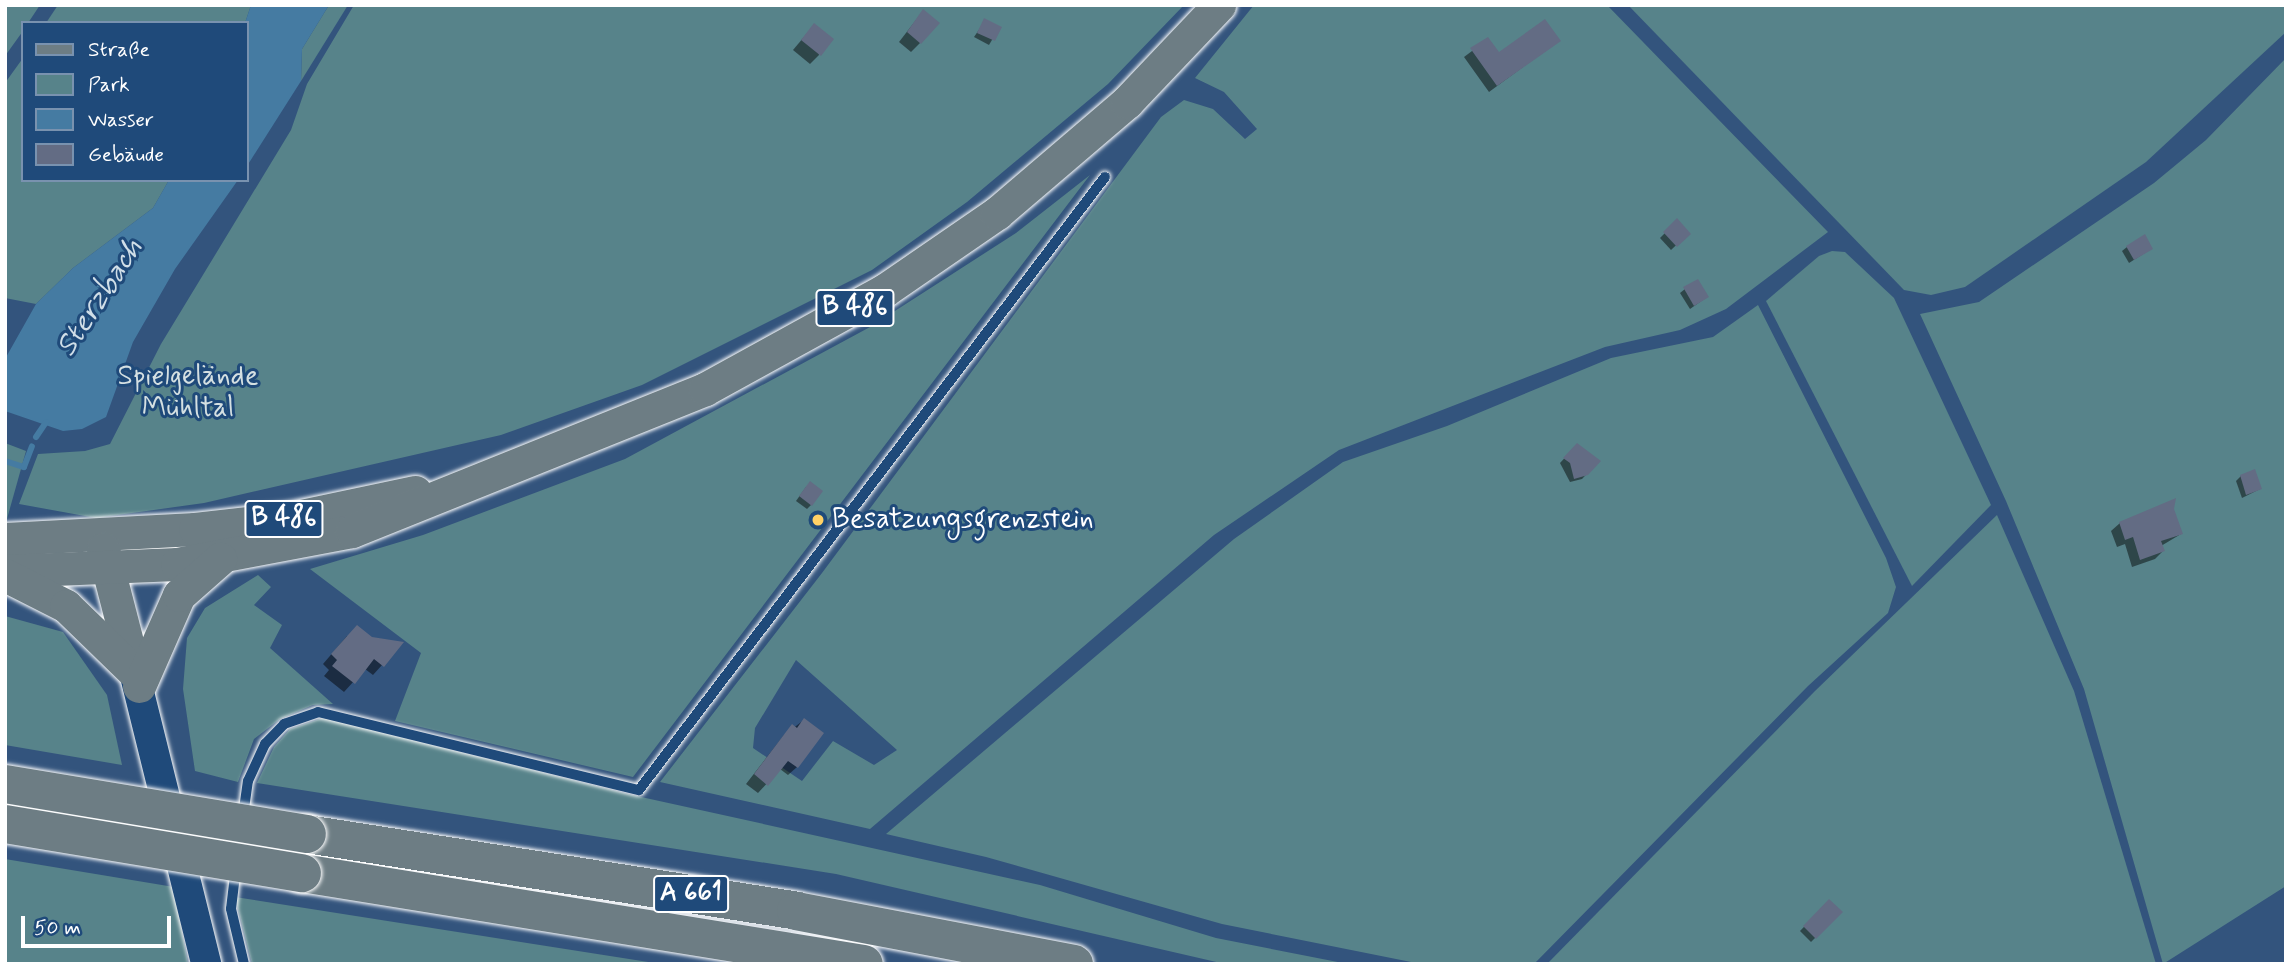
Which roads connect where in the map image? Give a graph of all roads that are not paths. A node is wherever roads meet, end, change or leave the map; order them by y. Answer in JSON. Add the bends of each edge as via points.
{"nodes":[{"id":1,"x":1219,"y":5,"type":"edge"},
{"id":2,"x":1105,"y":177,"type":"dead end"},
{"id":3,"x":464,"y":484,"type":"junction"},
{"id":4,"x":5,"y":539,"type":"edge"},
{"id":5,"x":104,"y":553,"type":"junction"},
{"id":6,"x":222,"y":558,"type":"junction"},
{"id":7,"x":5,"y":573,"type":"edge"},
{"id":8,"x":137,"y":679,"type":"junction"},
{"id":9,"x":5,"y":783,"type":"edge"},
{"id":10,"x":5,"y":824,"type":"edge"},
{"id":11,"x":241,"y":832,"type":"dead end"},
{"id":12,"x":239,"y":845,"type":"dead end"},
{"id":13,"x":206,"y":964,"type":"edge"},
{"id":14,"x":244,"y":964,"type":"edge"},
{"id":15,"x":864,"y":964,"type":"edge"},
{"id":16,"x":1074,"y":964,"type":"edge"}],
"edges":[{"from":1,"to":3,"type":"main road","number":"B 486","via":[[1092,135],[997,213],[885,290],[705,389],[566,448]]},
{"from":2,"to":11,"type":"lane","via":[[639,790],[318,712],[284,724],[265,744],[248,781]]},
{"from":3,"to":5,"type":"main road","number":"B 486"},
{"from":3,"to":6,"type":"main road","number":"B 486","via":[[352,531]]},
{"from":4,"to":5,"type":"main road","number":"B 486"},
{"from":5,"to":6,"type":"main road","number":"B 486"},
{"from":5,"to":7,"type":"main road","number":"B 486"},
{"from":5,"to":8,"type":"main road"},
{"from":6,"to":8,"type":"main road","via":[[191,580],[179,595]]},
{"from":7,"to":8,"type":"main road","via":[[66,606]]},
{"from":8,"to":13,"type":"main road"},
{"from":9,"to":16,"type":"highway","number":"A 661","bridge":true,"via":[[796,911]]},
{"from":10,"to":15,"type":"highway","number":"A 661","bridge":true},
{"from":12,"to":14,"type":"lane","via":[[231,909]]}]}
